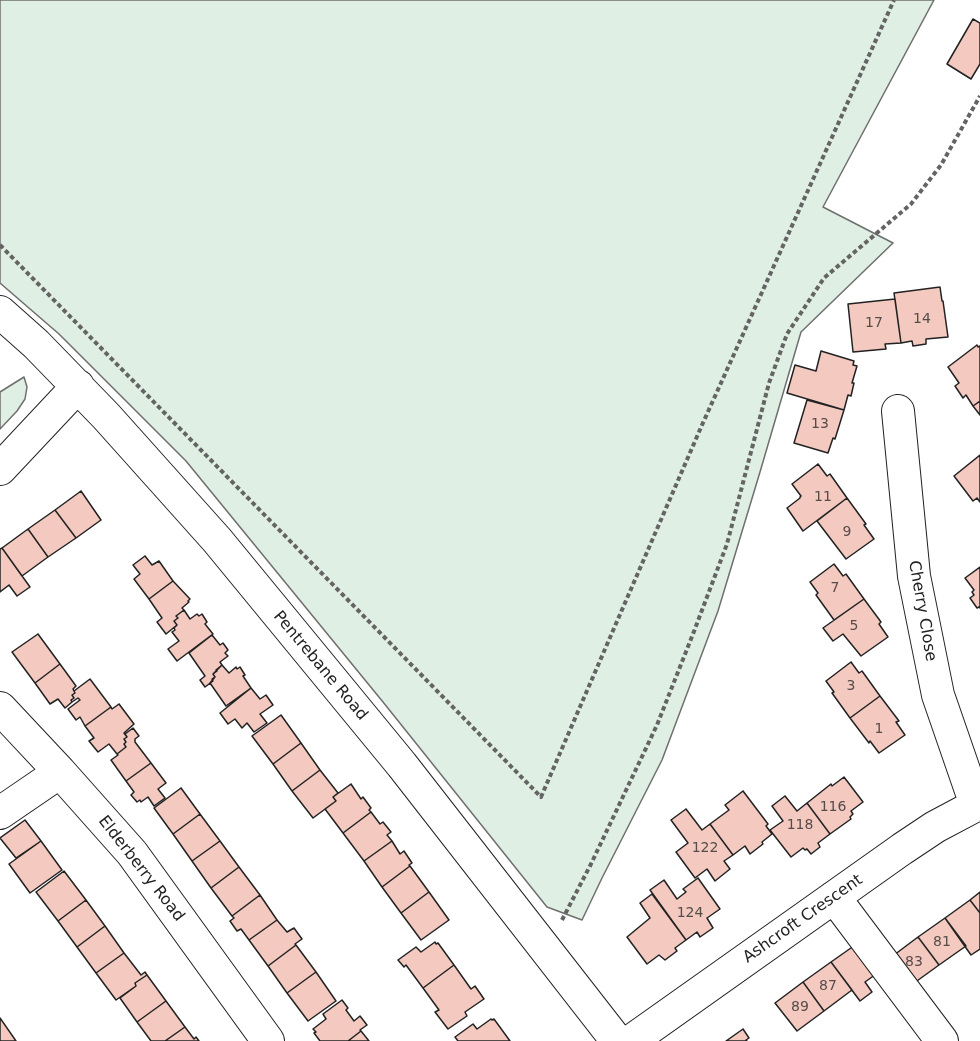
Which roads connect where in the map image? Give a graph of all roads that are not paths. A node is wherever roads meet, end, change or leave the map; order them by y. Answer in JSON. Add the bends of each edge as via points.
{"nodes":[{"id":1,"x":0,"y":312,"type":"edge"},
{"id":2,"x":78,"y":386,"type":"junction"},
{"id":3,"x":898,"y":411,"type":"dead end"},
{"id":4,"x":0,"y":469,"type":"edge"},
{"id":5,"x":0,"y":708,"type":"edge"},
{"id":6,"x":60,"y":772,"type":"junction"},
{"id":7,"x":978,"y":804,"type":"edge"},
{"id":8,"x":0,"y":813,"type":"edge"},
{"id":9,"x":834,"y":897,"type":"junction"},
{"id":10,"x":268,"y":1041,"type":"edge"},
{"id":11,"x":617,"y":1041,"type":"edge"},
{"id":12,"x":631,"y":1041,"type":"edge"},
{"id":13,"x":942,"y":1041,"type":"edge"}],
"edges":[{"from":1,"to":2,"type":"street","name":"Pentrebane Road"},
{"from":2,"to":4,"type":"street"},
{"from":2,"to":11,"type":"street","name":"Pentrebane Road","via":[[231,558],[402,765]]},
{"from":3,"to":7,"type":"street","name":"Cherry Close","via":[[914,576],[938,694]]},
{"from":5,"to":6,"type":"street","name":"Elderberry Road"},
{"from":6,"to":8,"type":"street"},
{"from":6,"to":10,"type":"street","name":"Elderberry Road","via":[[132,853]]},
{"from":7,"to":9,"type":"street","name":"Ashcroft Crescent","via":[[935,827]]},
{"from":9,"to":12,"type":"street","name":"Ashcroft Crescent"},
{"from":9,"to":13,"type":"street"}]}
